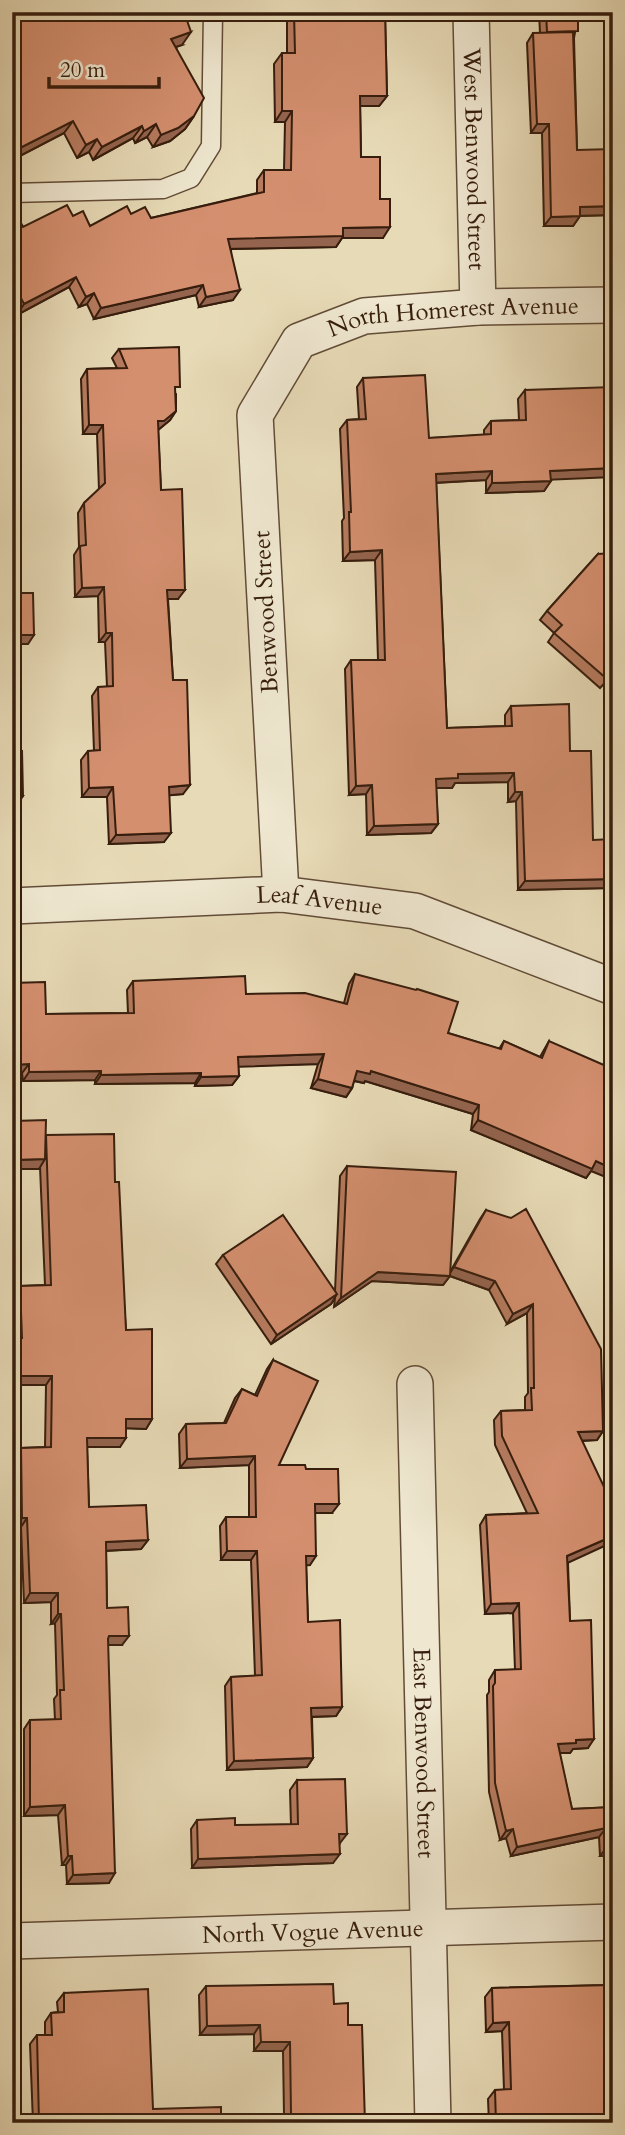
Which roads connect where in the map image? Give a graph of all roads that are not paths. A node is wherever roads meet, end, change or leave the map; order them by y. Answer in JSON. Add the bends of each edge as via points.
{"nodes":[{"id":1,"x":213,"y":12,"type":"edge"},
{"id":2,"x":471,"y":12,"type":"edge"},
{"id":3,"x":12,"y":193,"type":"edge"},
{"id":4,"x":613,"y":305,"type":"edge"},
{"id":5,"x":478,"y":307,"type":"junction"},
{"id":6,"x":299,"y":341,"type":"joint"},
{"id":7,"x":281,"y":894,"type":"junction"},
{"id":8,"x":12,"y":906,"type":"edge"},
{"id":9,"x":613,"y":986,"type":"edge"},
{"id":10,"x":415,"y":1384,"type":"dead end"},
{"id":11,"x":613,"y":1922,"type":"edge"},
{"id":12,"x":428,"y":1928,"type":"junction"},
{"id":13,"x":12,"y":1941,"type":"edge"},
{"id":14,"x":433,"y":2123,"type":"edge"}],
"edges":[{"from":1,"to":3,"type":"lane","via":[[211,146],[191,178],[163,189]]},
{"from":2,"to":5,"type":"street","name":"West Benwood Street"},
{"from":4,"to":5,"type":"street","name":"North Homerest Avenue"},
{"from":5,"to":6,"type":"street","name":"North Homerest Avenue","via":[[364,316]]},
{"from":6,"to":7,"type":"street","name":"Benwood Street","via":[[255,415]]},
{"from":7,"to":8,"type":"street","name":"Leaf Avenue"},
{"from":7,"to":9,"type":"street","name":"Leaf Avenue","via":[[415,912]]},
{"from":10,"to":12,"type":"street","name":"East Benwood Street"},
{"from":11,"to":12,"type":"street","name":"North Vogue Avenue"},
{"from":12,"to":13,"type":"street","name":"North Vogue Avenue"},
{"from":12,"to":14,"type":"street","name":"East Benwood Street"}]}
